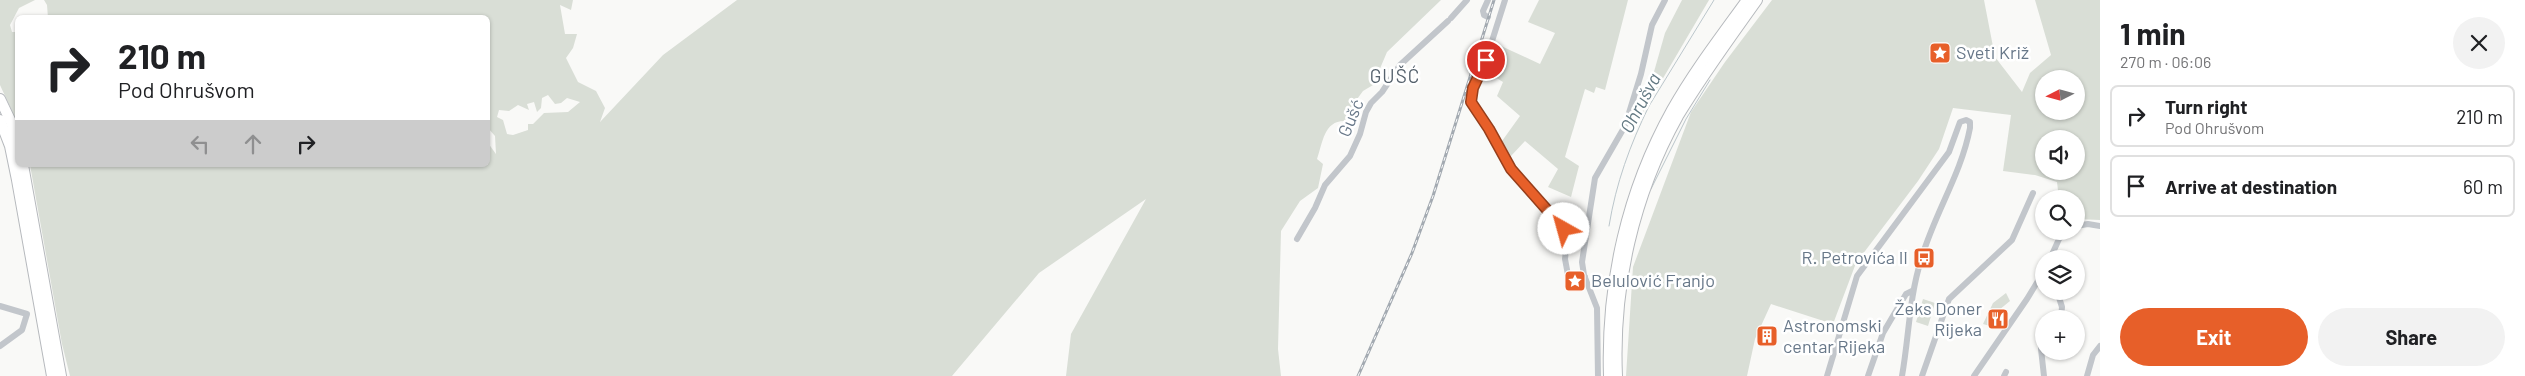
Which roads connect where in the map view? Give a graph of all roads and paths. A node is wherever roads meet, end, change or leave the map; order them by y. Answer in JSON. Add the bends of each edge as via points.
{"nodes":[{"id":1,"x":1467,"y":0,"type":"edge"},
{"id":2,"x":1488,"y":0,"type":"edge"},
{"id":3,"x":1505,"y":0,"type":"edge"},
{"id":4,"x":1665,"y":0,"type":"edge"},
{"id":5,"x":1741,"y":0,"type":"edge"},
{"id":6,"x":1747,"y":0,"type":"edge"},
{"id":7,"x":1757,"y":0,"type":"edge"},
{"id":8,"x":1763,"y":0,"type":"edge"},
{"id":9,"x":1493,"y":19,"type":"junction"},
{"id":10,"x":0,"y":99,"type":"edge"},
{"id":11,"x":0,"y":120,"type":"edge"},
{"id":12,"x":15,"y":134,"type":"edge"},
{"id":13,"x":1650,"y":165,"type":"junction"},
{"id":14,"x":23,"y":167,"type":"edge"},
{"id":15,"x":2033,"y":193,"type":"dead end"},
{"id":16,"x":2085,"y":224,"type":"edge"},
{"id":17,"x":2100,"y":226,"type":"edge"},
{"id":18,"x":1297,"y":239,"type":"dead end"},
{"id":19,"x":1585,"y":277,"type":"junction"},
{"id":20,"x":2035,"y":287,"type":"edge"},
{"id":21,"x":1912,"y":291,"type":"junction"},
{"id":22,"x":0,"y":306,"type":"edge"},
{"id":23,"x":0,"y":346,"type":"edge"},
{"id":24,"x":2100,"y":346,"type":"edge"},
{"id":25,"x":2044,"y":360,"type":"edge"},
{"id":26,"x":52,"y":376,"type":"edge"},
{"id":27,"x":61,"y":376,"type":"edge"},
{"id":28,"x":1598,"y":376,"type":"edge"},
{"id":29,"x":1609,"y":376,"type":"edge"},
{"id":30,"x":1618,"y":376,"type":"edge"},
{"id":31,"x":1827,"y":376,"type":"edge"},
{"id":32,"x":1868,"y":376,"type":"edge"},
{"id":33,"x":1902,"y":376,"type":"edge"},
{"id":34,"x":1922,"y":376,"type":"edge"},
{"id":35,"x":1974,"y":376,"type":"edge"},
{"id":36,"x":2044,"y":376,"type":"edge"},
{"id":37,"x":2087,"y":376,"type":"edge"}],
"edges":[{"from":1,"to":18,"type":"street","name":"Gušć","via":[[1400,66],[1372,103],[1350,156],[1325,185]]},
{"from":2,"to":9,"type":"street","via":[[1483,11]]},
{"from":3,"to":9,"type":"street"},
{"from":4,"to":19,"type":"street","via":[[1652,25],[1625,126],[1595,178],[1582,255]]},
{"from":5,"to":13,"type":"highway","via":[[1671,104],[1651,142]]},
{"from":6,"to":13,"type":"highway","via":[[1682,95]]},
{"from":7,"to":13,"type":"highway","via":[[1689,98]]},
{"from":8,"to":13,"type":"highway","via":[[1704,82],[1661,158]]},
{"from":9,"to":19,"type":"street","via":[[1471,102],[1511,169],[1562,226],[1567,240],[1565,258],[1568,275]]},
{"from":10,"to":12,"type":"highway"},
{"from":11,"to":26,"type":"highway","via":[[10,146],[17,180]]},
{"from":13,"to":29,"type":"highway","via":[[1629,211],[1617,262],[1610,322]]},
{"from":13,"to":30,"type":"highway","via":[[1621,286]]},
{"from":14,"to":27,"type":"highway"},
{"from":15,"to":34,"type":"street","via":[[2012,240],[1949,299]]},
{"from":16,"to":17,"type":"street"},
{"from":19,"to":28,"type":"street","via":[[1597,308]]},
{"from":20,"to":35,"type":"street"},
{"from":21,"to":31,"type":"street","via":[[1927,241],[1960,166],[1970,128],[1970,122],[1966,120],[1960,122],[1950,152],[1857,276]]},
{"from":21,"to":32,"type":"street","via":[[1906,294],[1882,333]]},
{"from":21,"to":33,"type":"street"},
{"from":22,"to":23,"type":"street","via":[[27,314],[22,330]]},
{"from":24,"to":37,"type":"street","via":[[2093,355]]},
{"from":25,"to":36,"type":"street"}]}
